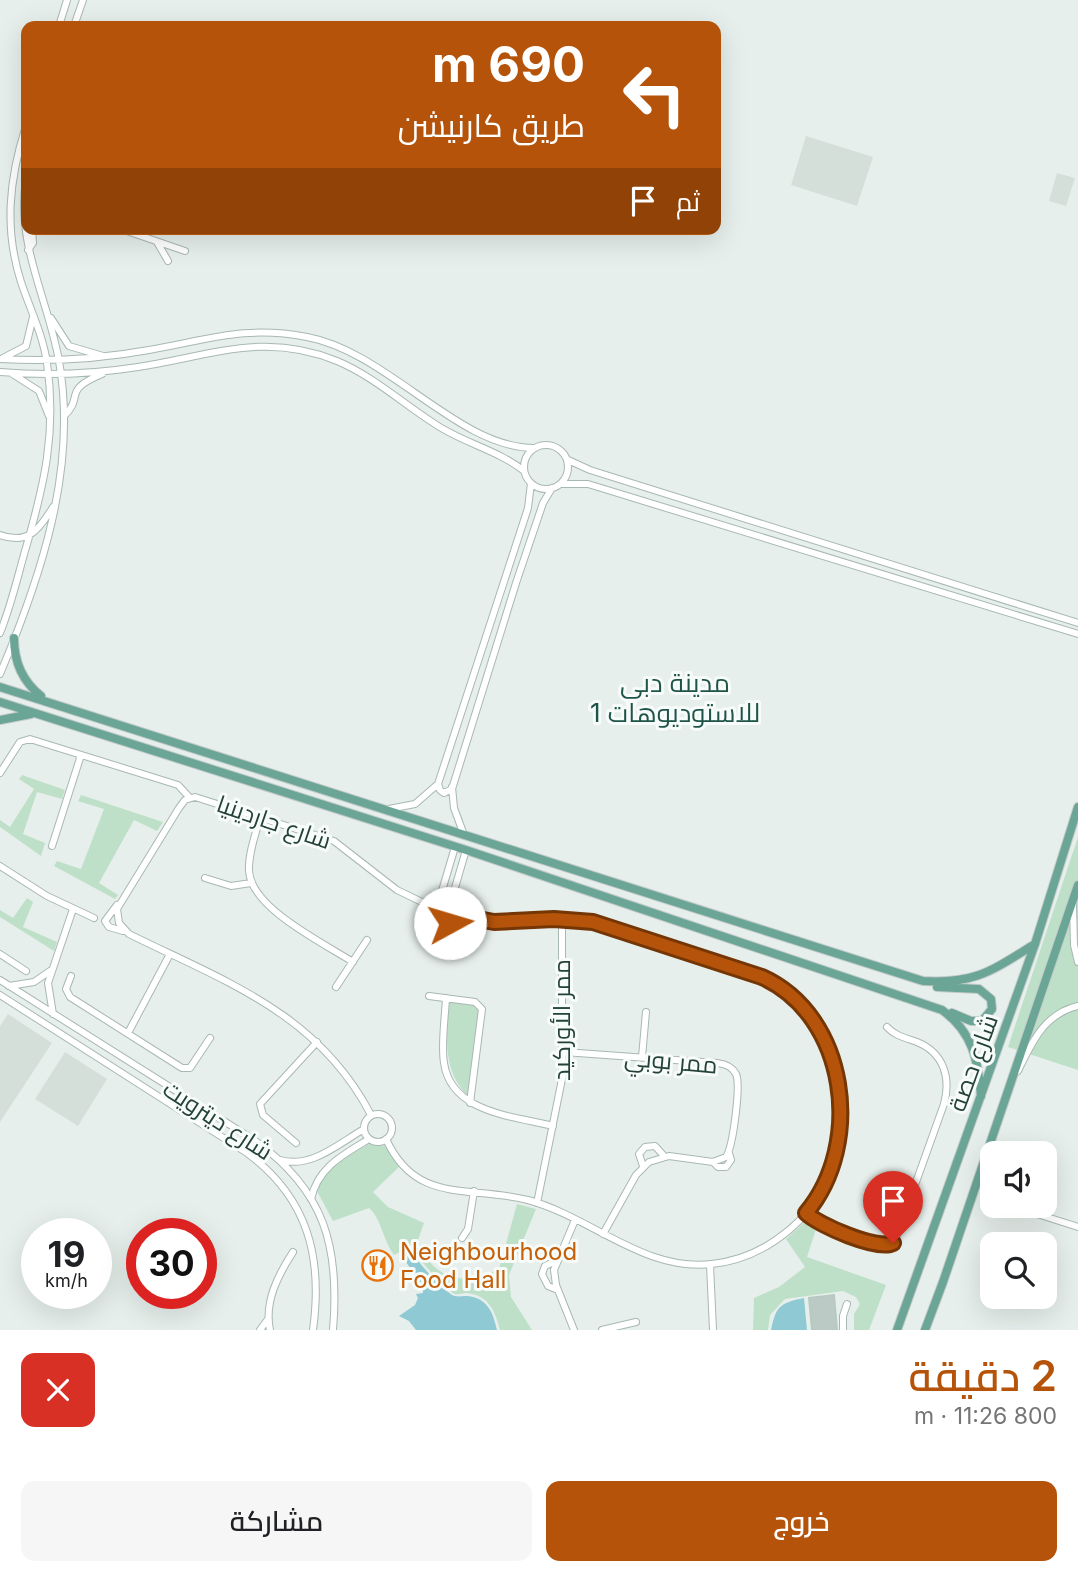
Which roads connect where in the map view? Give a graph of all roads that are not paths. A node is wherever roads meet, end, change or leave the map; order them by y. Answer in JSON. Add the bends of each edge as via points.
{"nodes":[{"id":1,"x":67,"y":0,"type":"edge"},
{"id":2,"x":83,"y":0,"type":"edge"},
{"id":3,"x":61,"y":21,"type":"edge"},
{"id":4,"x":76,"y":21,"type":"edge"},
{"id":5,"x":21,"y":143,"type":"edge"},
{"id":6,"x":25,"y":235,"type":"edge"},
{"id":7,"x":32,"y":235,"type":"edge"},
{"id":8,"x":140,"y":235,"type":"edge"},
{"id":9,"x":156,"y":240,"type":"junction"},
{"id":10,"x":28,"y":250,"type":"junction"},
{"id":11,"x":185,"y":251,"type":"dead end"},
{"id":12,"x":168,"y":261,"type":"dead end"},
{"id":13,"x":46,"y":311,"type":"junction"},
{"id":14,"x":33,"y":317,"type":"junction"},
{"id":15,"x":104,"y":357,"type":"junction"},
{"id":16,"x":1,"y":359,"type":"edge"},
{"id":17,"x":47,"y":361,"type":"junction"},
{"id":18,"x":59,"y":361,"type":"junction"},
{"id":19,"x":0,"y":372,"type":"edge"},
{"id":20,"x":105,"y":372,"type":"junction"},
{"id":21,"x":11,"y":373,"type":"junction"},
{"id":22,"x":48,"y":374,"type":"junction"},
{"id":23,"x":61,"y":374,"type":"junction"},
{"id":24,"x":64,"y":416,"type":"junction"},
{"id":25,"x":50,"y":417,"type":"junction"},
{"id":26,"x":534,"y":448,"type":"junction"},
{"id":27,"x":568,"y":460,"type":"junction"},
{"id":28,"x":524,"y":471,"type":"junction"},
{"id":29,"x":531,"y":483,"type":"junction"},
{"id":30,"x":561,"y":484,"type":"junction"},
{"id":31,"x":552,"y":488,"type":"junction"},
{"id":32,"x":57,"y":499,"type":"junction"},
{"id":33,"x":33,"y":524,"type":"junction"},
{"id":34,"x":0,"y":535,"type":"edge"},
{"id":35,"x":30,"y":535,"type":"junction"},
{"id":36,"x":9,"y":538,"type":"junction"},
{"id":37,"x":1078,"y":623,"type":"edge"},
{"id":38,"x":0,"y":632,"type":"edge"},
{"id":39,"x":1078,"y":634,"type":"edge"},
{"id":40,"x":14,"y":638,"type":"junction"},
{"id":41,"x":0,"y":674,"type":"edge"},
{"id":42,"x":0,"y":687,"type":"edge"},
{"id":43,"x":46,"y":700,"type":"junction"},
{"id":44,"x":0,"y":702,"type":"edge"},
{"id":45,"x":38,"y":714,"type":"junction"},
{"id":46,"x":0,"y":720,"type":"edge"},
{"id":47,"x":81,"y":755,"type":"junction"},
{"id":48,"x":0,"y":773,"type":"edge"},
{"id":49,"x":438,"y":784,"type":"junction"},
{"id":50,"x":453,"y":787,"type":"junction"},
{"id":51,"x":190,"y":798,"type":"junction"},
{"id":52,"x":1078,"y":807,"type":"edge"},
{"id":53,"x":384,"y":808,"type":"junction"},
{"id":54,"x":260,"y":817,"type":"junction"},
{"id":55,"x":464,"y":835,"type":"junction"},
{"id":56,"x":52,"y":846,"type":"dead end"},
{"id":57,"x":455,"y":847,"type":"junction"},
{"id":58,"x":466,"y":850,"type":"junction"},
{"id":59,"x":0,"y":866,"type":"edge"},
{"id":60,"x":205,"y":878,"type":"dead end"},
{"id":61,"x":251,"y":883,"type":"junction"},
{"id":62,"x":1078,"y":885,"type":"edge"},
{"id":63,"x":441,"y":894,"type":"junction"},
{"id":64,"x":452,"y":898,"type":"junction"},
{"id":65,"x":1073,"y":899,"type":"junction"},
{"id":66,"x":118,"y":904,"type":"junction"},
{"id":67,"x":426,"y":904,"type":"junction"},
{"id":68,"x":74,"y":909,"type":"junction"},
{"id":69,"x":457,"y":915,"type":"junction"},
{"id":70,"x":94,"y":918,"type":"dead end"},
{"id":71,"x":562,"y":919,"type":"junction"},
{"id":72,"x":124,"y":931,"type":"junction"},
{"id":73,"x":367,"y":940,"type":"dead end"},
{"id":74,"x":1035,"y":944,"type":"junction"},
{"id":75,"x":0,"y":954,"type":"edge"},
{"id":76,"x":170,"y":954,"type":"junction"},
{"id":77,"x":353,"y":962,"type":"junction"},
{"id":78,"x":1078,"y":962,"type":"edge"},
{"id":79,"x":52,"y":970,"type":"junction"},
{"id":80,"x":26,"y":971,"type":"dead end"},
{"id":81,"x":71,"y":976,"type":"dead end"},
{"id":82,"x":0,"y":980,"type":"edge"},
{"id":83,"x":923,"y":981,"type":"junction"},
{"id":84,"x":9,"y":986,"type":"junction"},
{"id":85,"x":336,"y":987,"type":"dead end"},
{"id":86,"x":0,"y":995,"type":"edge"},
{"id":87,"x":429,"y":996,"type":"dead end"},
{"id":88,"x":446,"y":998,"type":"junction"},
{"id":89,"x":1078,"y":1006,"type":"edge"},
{"id":90,"x":942,"y":1010,"type":"junction"},
{"id":91,"x":646,"y":1012,"type":"dead end"},
{"id":92,"x":53,"y":1014,"type":"junction"},
{"id":93,"x":887,"y":1027,"type":"dead end"},
{"id":94,"x":128,"y":1033,"type":"junction"},
{"id":95,"x":210,"y":1038,"type":"dead end"},
{"id":96,"x":317,"y":1042,"type":"junction"},
{"id":97,"x":564,"y":1052,"type":"junction"},
{"id":98,"x":642,"y":1057,"type":"junction"},
{"id":99,"x":1010,"y":1084,"type":"junction"},
{"id":100,"x":981,"y":1096,"type":"junction"},
{"id":101,"x":470,"y":1103,"type":"junction"},
{"id":102,"x":371,"y":1115,"type":"junction"},
{"id":103,"x":553,"y":1126,"type":"junction"},
{"id":104,"x":364,"y":1129,"type":"junction"},
{"id":105,"x":369,"y":1139,"type":"junction"},
{"id":106,"x":386,"y":1139,"type":"junction"},
{"id":107,"x":296,"y":1143,"type":"dead end"},
{"id":108,"x":664,"y":1156,"type":"junction"},
{"id":109,"x":279,"y":1160,"type":"junction"},
{"id":110,"x":643,"y":1166,"type":"junction"},
{"id":111,"x":474,"y":1191,"type":"junction"},
{"id":112,"x":311,"y":1199,"type":"junction"},
{"id":113,"x":537,"y":1203,"type":"junction"},
{"id":114,"x":806,"y":1213,"type":"junction"},
{"id":115,"x":1050,"y":1218,"type":"edge"},
{"id":116,"x":575,"y":1220,"type":"junction"},
{"id":117,"x":1078,"y":1227,"type":"edge"},
{"id":118,"x":603,"y":1234,"type":"junction"},
{"id":119,"x":462,"y":1238,"type":"dead end"},
{"id":120,"x":293,"y":1252,"type":"dead end"},
{"id":121,"x":556,"y":1261,"type":"junction"},
{"id":122,"x":710,"y":1265,"type":"junction"},
{"id":123,"x":558,"y":1290,"type":"junction"},
{"id":124,"x":847,"y":1304,"type":"dead end"},
{"id":125,"x":269,"y":1317,"type":"junction"},
{"id":126,"x":636,"y":1322,"type":"dead end"},
{"id":127,"x":260,"y":1330,"type":"edge"},
{"id":128,"x":270,"y":1330,"type":"edge"},
{"id":129,"x":313,"y":1330,"type":"edge"},
{"id":130,"x":333,"y":1330,"type":"edge"},
{"id":131,"x":574,"y":1330,"type":"edge"},
{"id":132,"x":602,"y":1330,"type":"edge"},
{"id":133,"x":713,"y":1330,"type":"edge"},
{"id":134,"x":843,"y":1330,"type":"edge"},
{"id":135,"x":897,"y":1330,"type":"edge"},
{"id":136,"x":925,"y":1330,"type":"edge"}],
"edges":[{"from":1,"to":3,"type":"street"},
{"from":2,"to":4,"type":"street"},
{"from":5,"to":14,"type":"street","via":[[13,171],[10,221],[17,268]]},
{"from":6,"to":10,"type":"street"},
{"from":7,"to":10,"type":"street"},
{"from":8,"to":9,"type":"street"},
{"from":9,"to":11,"type":"street"},
{"from":9,"to":12,"type":"street"},
{"from":10,"to":13,"type":"street"},
{"from":13,"to":15,"type":"street","via":[[69,346]]},
{"from":13,"to":18,"type":"street"},
{"from":14,"to":16,"type":"street","via":[[26,346]]},
{"from":14,"to":17,"type":"street"},
{"from":15,"to":18,"type":"street"},
{"from":15,"to":26,"type":"street","via":[[232,332],[304,336],[370,361],[474,429],[509,444]]},
{"from":16,"to":17,"type":"street"},
{"from":17,"to":18,"type":"street"},
{"from":17,"to":22,"type":"street"},
{"from":18,"to":23,"type":"street"},
{"from":19,"to":21,"type":"street"},
{"from":20,"to":23,"type":"street"},
{"from":20,"to":24,"type":"street","via":[[81,383]]},
{"from":20,"to":28,"type":"street","via":[[238,347],[309,353],[364,374],[438,426]]},
{"from":21,"to":22,"type":"street"},
{"from":21,"to":25,"type":"street","via":[[39,391]]},
{"from":22,"to":23,"type":"street"},
{"from":22,"to":25,"type":"street"},
{"from":23,"to":24,"type":"street"},
{"from":24,"to":32,"type":"street"},
{"from":25,"to":33,"type":"street","via":[[46,471]]},
{"from":26,"to":27,"type":"street","via":[[554,445]]},
{"from":26,"to":28,"type":"street","via":[[526,457]]},
{"from":27,"to":30,"type":"street"},
{"from":27,"to":37,"type":"street"},
{"from":28,"to":29,"type":"street"},
{"from":29,"to":31,"type":"street","via":[[541,489]]},
{"from":29,"to":49,"type":"street","via":[[528,508]]},
{"from":30,"to":31,"type":"street"},
{"from":30,"to":39,"type":"street","via":[[588,484]]},
{"from":31,"to":50,"type":"street","via":[[521,569]]},
{"from":32,"to":35,"type":"street"},
{"from":32,"to":40,"type":"street"},
{"from":33,"to":35,"type":"street"},
{"from":33,"to":36,"type":"street"},
{"from":34,"to":36,"type":"street"},
{"from":35,"to":36,"type":"street"},
{"from":35,"to":38,"type":"street"},
{"from":40,"to":41,"type":"street"},
{"from":40,"to":43,"type":"main road","via":[[21,674]]},
{"from":42,"to":43,"type":"main road"},
{"from":43,"to":53,"type":"main road"},
{"from":44,"to":45,"type":"main road"},
{"from":45,"to":46,"type":"main road"},
{"from":45,"to":57,"type":"main road"},
{"from":47,"to":48,"type":"street","via":[[25,739]]},
{"from":47,"to":51,"type":"street","via":[[178,785]]},
{"from":47,"to":56,"type":"street"},
{"from":49,"to":50,"type":"street","via":[[444,793]]},
{"from":49,"to":53,"type":"street","via":[[415,804]]},
{"from":50,"to":55,"type":"street","via":[[454,808]]},
{"from":51,"to":54,"type":"street","name":"شارع جاردينيا","via":[[201,797]]},
{"from":51,"to":66,"type":"street","name":"شارع جاردينيا","via":[[178,808]]},
{"from":52,"to":74,"type":"main road","name":"شارع حصة"},
{"from":53,"to":55,"type":"main road"},
{"from":54,"to":61,"type":"street","via":[[249,865]]},
{"from":54,"to":67,"type":"street","name":"شارع جاردينيا","via":[[340,844],[397,890]]},
{"from":55,"to":83,"type":"main road"},
{"from":57,"to":58,"type":"main road"},
{"from":57,"to":63,"type":"street"},
{"from":58,"to":64,"type":"street"},
{"from":58,"to":90,"type":"main road"},
{"from":59,"to":68,"type":"street"},
{"from":60,"to":61,"type":"street","via":[[231,886]]},
{"from":61,"to":77,"type":"street","via":[[267,905]]},
{"from":62,"to":65,"type":"main road","name":"شارع حصة"},
{"from":63,"to":64,"type":"street"},
{"from":63,"to":67,"type":"street"},
{"from":64,"to":69,"type":"street"},
{"from":65,"to":78,"type":"street"},
{"from":65,"to":99,"type":"main road","name":"شارع حصة"},
{"from":66,"to":72,"type":"street","via":[[117,919]]},
{"from":66,"to":72,"type":"street","name":"شارع جاردينيا","via":[[106,917],[106,924]]},
{"from":67,"to":69,"type":"street","name":"شارع جاردينيا","via":[[429,920],[439,925],[450,923]]},
{"from":68,"to":70,"type":"street"},
{"from":68,"to":79,"type":"street"},
{"from":69,"to":71,"type":"street","name":"شارع جاردينيا","via":[[494,922]]},
{"from":71,"to":97,"type":"street","name":"ممر الأوركيد"},
{"from":71,"to":114,"type":"street","name":"شارع جاردينيا","via":[[604,925],[762,977],[787,991],[808,1011],[835,1071],[839,1135],[829,1176]]},
{"from":72,"to":76,"type":"street","name":"شارع جاردينيا"},
{"from":73,"to":77,"type":"street"},
{"from":74,"to":83,"type":"main road","via":[[976,978],[953,983]]},
{"from":74,"to":100,"type":"main road","name":"شارع حصة"},
{"from":75,"to":80,"type":"street"},
{"from":76,"to":94,"type":"street"},
{"from":76,"to":96,"type":"street","name":"شارع جاردينيا","via":[[260,998]]},
{"from":77,"to":85,"type":"street"},
{"from":79,"to":84,"type":"street","via":[[34,982]]},
{"from":79,"to":92,"type":"street","via":[[47,990]]},
{"from":81,"to":94,"type":"street","via":[[66,989],[70,997]]},
{"from":82,"to":84,"type":"street","name":"شارع ديترويت"},
{"from":83,"to":90,"type":"main road","via":[[945,988],[979,989],[988,994],[992,1004],[986,1018],[976,1022]]},
{"from":84,"to":92,"type":"street","name":"شارع ديترويت"},
{"from":86,"to":129,"type":"street","name":"شارع ديترويت","via":[[269,1171],[299,1212],[312,1246],[317,1288]]},
{"from":87,"to":88,"type":"street"},
{"from":88,"to":101,"type":"street","via":[[445,1070],[454,1088]]},
{"from":88,"to":101,"type":"street","via":[[475,1002],[482,1009]]},
{"from":89,"to":99,"type":"street","via":[[1041,1028]]},
{"from":90,"to":100,"type":"main road","via":[[973,1046]]},
{"from":91,"to":98,"type":"street"},
{"from":92,"to":109,"type":"street","name":"شارع ديترويت"},
{"from":93,"to":114,"type":"street","via":[[930,1049],[944,1067],[948,1082],[896,1238],[881,1246],[823,1226]]},
{"from":94,"to":95,"type":"street","via":[[184,1069],[192,1065]]},
{"from":96,"to":102,"type":"street","name":"شارع جاردينيا","via":[[343,1071]]},
{"from":96,"to":107,"type":"street","via":[[260,1104],[263,1115]]},
{"from":97,"to":98,"type":"street","name":"ممر بوبي"},
{"from":97,"to":103,"type":"street","name":"ممر الأوركيد"},
{"from":98,"to":108,"type":"street","name":"ممر بوبي","via":[[717,1063],[733,1070],[738,1082],[731,1160],[726,1167]]},
{"from":99,"to":136,"type":"main road","name":"شارع حصة"},
{"from":100,"to":135,"type":"main road","name":"شارع حصة"},
{"from":101,"to":103,"type":"street"},
{"from":102,"to":104,"type":"street"},
{"from":102,"to":106,"type":"street","name":"شارع جاردينيا","via":[[388,1118],[391,1132]]},
{"from":103,"to":113,"type":"street","name":"ممر الأوركيد"},
{"from":104,"to":105,"type":"street"},
{"from":104,"to":109,"type":"street","via":[[312,1159],[296,1163]]},
{"from":105,"to":106,"type":"street"},
{"from":105,"to":112,"type":"street","via":[[327,1167]]},
{"from":106,"to":111,"type":"street","name":"شارع جاردينيا","via":[[398,1163],[418,1180]]},
{"from":108,"to":110,"type":"street"},
{"from":108,"to":110,"type":"street","name":"ممر بوبي","via":[[655,1146],[645,1147],[639,1157]]},
{"from":109,"to":112,"type":"street","name":"شارع ديترويت"},
{"from":110,"to":118,"type":"street","name":"ممر بوبي"},
{"from":111,"to":113,"type":"street","name":"شارع جاردينيا"},
{"from":111,"to":119,"type":"street","via":[[468,1229]]},
{"from":112,"to":130,"type":"street","name":"شارع ديترويت","via":[[334,1262]]},
{"from":113,"to":116,"type":"street","name":"شارع جاردينيا"},
{"from":114,"to":122,"type":"street","name":"شارع جاردينيا","via":[[756,1252]]},
{"from":115,"to":117,"type":"street"},
{"from":116,"to":118,"type":"street","name":"شارع جاردينيا"},
{"from":116,"to":121,"type":"street"},
{"from":118,"to":122,"type":"street","name":"شارع جاردينيا","via":[[668,1261]]},
{"from":120,"to":125,"type":"street","via":[[275,1283]]},
{"from":121,"to":123,"type":"street"},
{"from":121,"to":123,"type":"street","via":[[545,1266],[542,1274],[548,1286]]},
{"from":122,"to":133,"type":"street"},
{"from":123,"to":131,"type":"street"},
{"from":124,"to":134,"type":"street"},
{"from":125,"to":127,"type":"street"},
{"from":125,"to":128,"type":"street"},
{"from":126,"to":132,"type":"street"}]}
